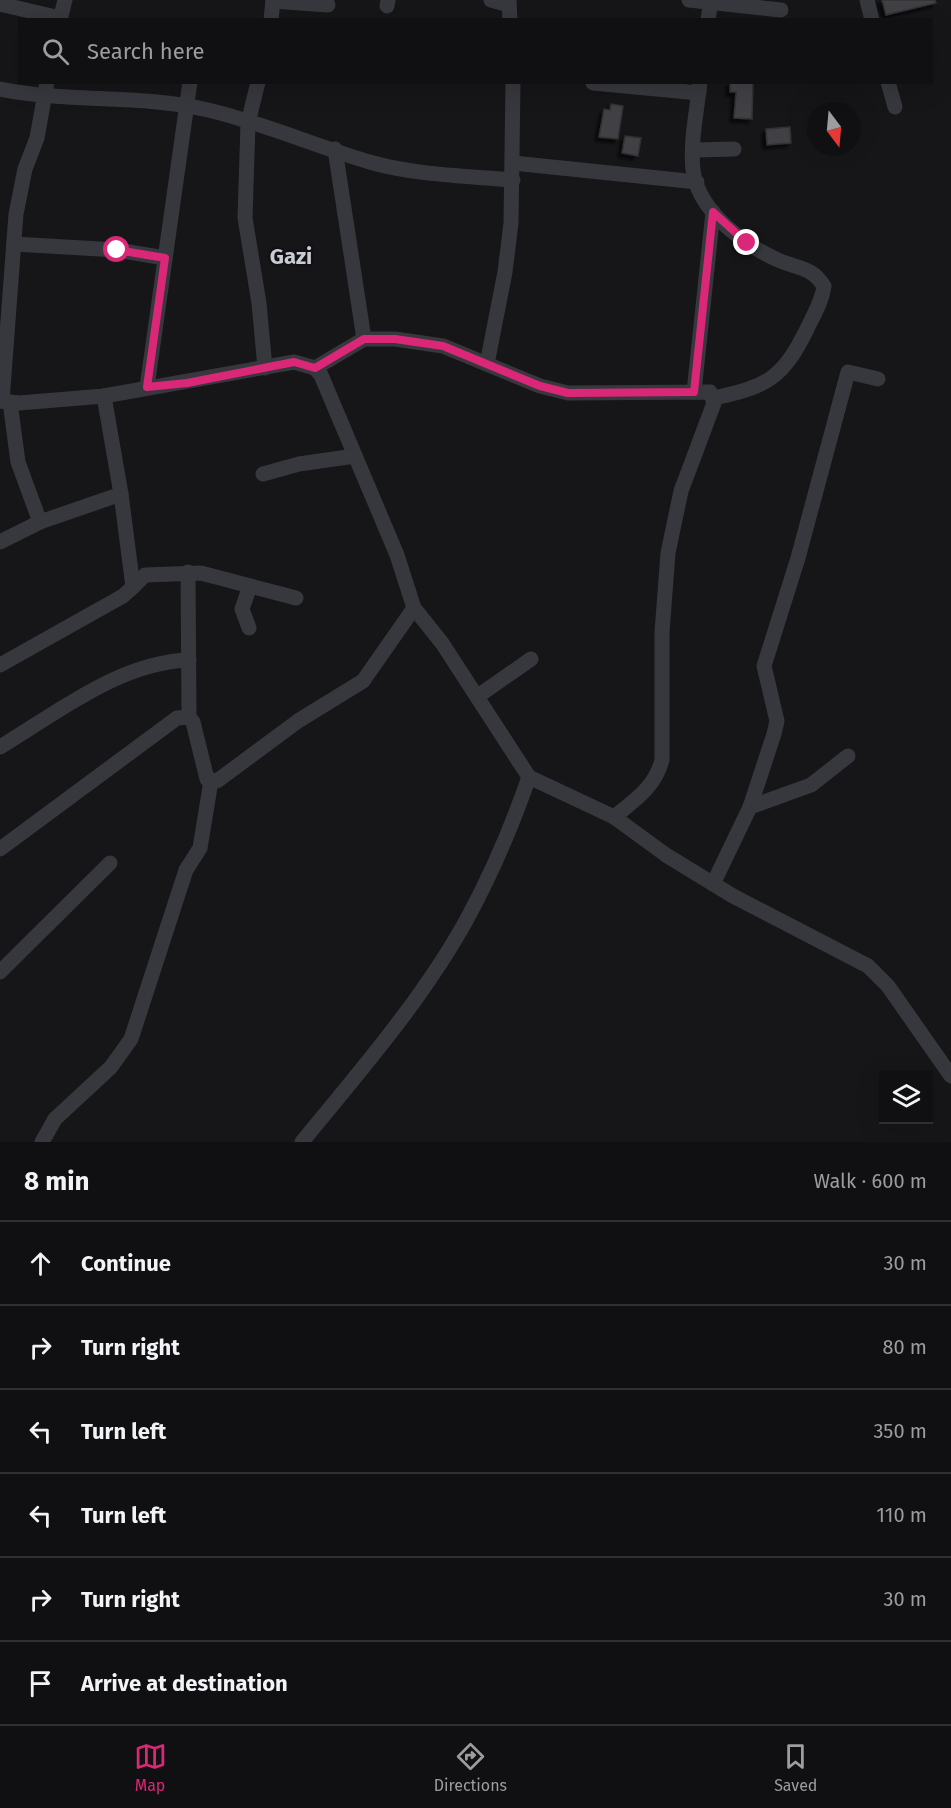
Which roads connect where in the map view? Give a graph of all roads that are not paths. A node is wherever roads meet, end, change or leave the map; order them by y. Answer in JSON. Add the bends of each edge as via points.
{"nodes":[{"id":1,"x":65,"y":0,"type":"edge"},
{"id":2,"x":273,"y":0,"type":"edge"},
{"id":3,"x":491,"y":0,"type":"edge"},
{"id":4,"x":689,"y":0,"type":"edge"},
{"id":5,"x":867,"y":0,"type":"edge"},
{"id":6,"x":711,"y":1,"type":"edge"},
{"id":7,"x":0,"y":4,"type":"edge"},
{"id":8,"x":328,"y":5,"type":"dead end"},
{"id":9,"x":509,"y":8,"type":"edge"},
{"id":10,"x":781,"y":10,"type":"dead end"},
{"id":11,"x":56,"y":18,"type":"edge"},
{"id":12,"x":60,"y":18,"type":"edge"},
{"id":13,"x":271,"y":18,"type":"edge"},
{"id":14,"x":708,"y":18,"type":"edge"},
{"id":15,"x":872,"y":18,"type":"edge"},
{"id":16,"x":190,"y":84,"type":"edge"},
{"id":17,"x":258,"y":84,"type":"edge"},
{"id":18,"x":513,"y":84,"type":"edge"},
{"id":19,"x":614,"y":84,"type":"edge"},
{"id":20,"x":889,"y":84,"type":"edge"},
{"id":21,"x":700,"y":88,"type":"edge"},
{"id":22,"x":0,"y":89,"type":"edge"},
{"id":23,"x":46,"y":90,"type":"edge"},
{"id":24,"x":187,"y":106,"type":"junction"},
{"id":25,"x":895,"y":108,"type":"dead end"},
{"id":26,"x":248,"y":123,"type":"junction"},
{"id":27,"x":734,"y":148,"type":"dead end"},
{"id":28,"x":335,"y":149,"type":"junction"},
{"id":29,"x":694,"y":150,"type":"junction"},
{"id":30,"x":513,"y":163,"type":"junction"},
{"id":31,"x":513,"y":180,"type":"junction"},
{"id":32,"x":697,"y":182,"type":"junction"},
{"id":33,"x":713,"y":212,"type":"junction"},
{"id":34,"x":14,"y":244,"type":"junction"},
{"id":35,"x":165,"y":258,"type":"junction"},
{"id":36,"x":364,"y":339,"type":"junction"},
{"id":37,"x":487,"y":364,"type":"junction"},
{"id":38,"x":265,"y":368,"type":"junction"},
{"id":39,"x":315,"y":368,"type":"junction"},
{"id":40,"x":878,"y":379,"type":"dead end"},
{"id":41,"x":147,"y":387,"type":"junction"},
{"id":42,"x":694,"y":392,"type":"junction"},
{"id":43,"x":104,"y":396,"type":"junction"},
{"id":44,"x":714,"y":398,"type":"junction"},
{"id":45,"x":4,"y":402,"type":"edge"},
{"id":46,"x":355,"y":456,"type":"junction"},
{"id":47,"x":263,"y":474,"type":"dead end"},
{"id":48,"x":121,"y":494,"type":"junction"},
{"id":49,"x":40,"y":522,"type":"junction"},
{"id":50,"x":0,"y":542,"type":"edge"},
{"id":51,"x":188,"y":572,"type":"junction"},
{"id":52,"x":250,"y":586,"type":"junction"},
{"id":53,"x":133,"y":587,"type":"junction"},
{"id":54,"x":296,"y":598,"type":"dead end"},
{"id":55,"x":414,"y":608,"type":"junction"},
{"id":56,"x":249,"y":628,"type":"dead end"},
{"id":57,"x":531,"y":659,"type":"dead end"},
{"id":58,"x":189,"y":660,"type":"junction"},
{"id":59,"x":0,"y":665,"type":"edge"},
{"id":60,"x":478,"y":696,"type":"junction"},
{"id":61,"x":189,"y":717,"type":"junction"},
{"id":62,"x":0,"y":747,"type":"edge"},
{"id":63,"x":848,"y":756,"type":"dead end"},
{"id":64,"x":529,"y":777,"type":"junction"},
{"id":65,"x":211,"y":781,"type":"junction"},
{"id":66,"x":750,"y":807,"type":"junction"},
{"id":67,"x":614,"y":817,"type":"junction"},
{"id":68,"x":0,"y":849,"type":"edge"},
{"id":69,"x":111,"y":863,"type":"dead end"},
{"id":70,"x":713,"y":884,"type":"junction"},
{"id":71,"x":0,"y":972,"type":"edge"},
{"id":72,"x":951,"y":1076,"type":"edge"},
{"id":73,"x":42,"y":1142,"type":"edge"},
{"id":74,"x":302,"y":1142,"type":"edge"}],
"edges":[{"from":1,"to":12,"type":"street"},
{"from":2,"to":8,"type":"street"},
{"from":2,"to":13,"type":"street"},
{"from":3,"to":9,"type":"street"},
{"from":4,"to":6,"type":"street"},
{"from":5,"to":15,"type":"street"},
{"from":6,"to":10,"type":"street"},
{"from":6,"to":14,"type":"street"},
{"from":7,"to":11,"type":"street"},
{"from":16,"to":24,"type":"street"},
{"from":17,"to":26,"type":"street"},
{"from":18,"to":30,"type":"street"},
{"from":19,"to":21,"type":"street"},
{"from":20,"to":25,"type":"street"},
{"from":21,"to":29,"type":"street"},
{"from":22,"to":23,"type":"street"},
{"from":23,"to":24,"type":"street"},
{"from":23,"to":34,"type":"street","via":[[37,138],[25,169]]},
{"from":24,"to":26,"type":"street"},
{"from":24,"to":35,"type":"street"},
{"from":26,"to":28,"type":"street"},
{"from":26,"to":38,"type":"street","via":[[245,218],[260,303]]},
{"from":27,"to":29,"type":"street"},
{"from":28,"to":31,"type":"street","via":[[373,163],[405,169]]},
{"from":28,"to":36,"type":"street"},
{"from":29,"to":32,"type":"street"},
{"from":30,"to":31,"type":"street"},
{"from":30,"to":32,"type":"street"},
{"from":31,"to":37,"type":"street","via":[[505,272]]},
{"from":32,"to":33,"type":"street"},
{"from":33,"to":42,"type":"street"},
{"from":33,"to":44,"type":"street","via":[[747,243],[778,260],[816,273],[824,286],[822,301],[780,373],[738,393]]},
{"from":34,"to":35,"type":"street","via":[[117,250]]},
{"from":34,"to":45,"type":"street"},
{"from":35,"to":41,"type":"street"},
{"from":36,"to":37,"type":"street","via":[[443,346]]},
{"from":36,"to":39,"type":"street"},
{"from":37,"to":42,"type":"street","via":[[568,393]]},
{"from":38,"to":39,"type":"street","via":[[294,362]]},
{"from":38,"to":41,"type":"street"},
{"from":39,"to":46,"type":"street"},
{"from":40,"to":66,"type":"street","via":[[848,372],[798,558],[764,666],[777,721]]},
{"from":41,"to":43,"type":"street"},
{"from":42,"to":44,"type":"street","via":[[710,392]]},
{"from":43,"to":45,"type":"street"},
{"from":43,"to":48,"type":"street"},
{"from":44,"to":67,"type":"street","via":[[681,491],[668,553],[662,632],[662,760],[657,776],[641,795]]},
{"from":45,"to":49,"type":"street","via":[[18,462]]},
{"from":46,"to":47,"type":"street"},
{"from":46,"to":55,"type":"street","via":[[397,555]]},
{"from":48,"to":49,"type":"street"},
{"from":48,"to":53,"type":"street"},
{"from":49,"to":50,"type":"street"},
{"from":51,"to":52,"type":"street"},
{"from":51,"to":53,"type":"street","via":[[146,575]]},
{"from":51,"to":58,"type":"street"},
{"from":52,"to":54,"type":"street"},
{"from":52,"to":56,"type":"street","via":[[242,609]]},
{"from":53,"to":59,"type":"street"},
{"from":55,"to":60,"type":"street"},
{"from":55,"to":65,"type":"street","via":[[363,681],[298,721],[217,781]]},
{"from":57,"to":60,"type":"street"},
{"from":58,"to":61,"type":"street"},
{"from":58,"to":62,"type":"street","via":[[156,663],[132,672]]},
{"from":60,"to":64,"type":"street"},
{"from":61,"to":65,"type":"street","via":[[207,779]]},
{"from":61,"to":68,"type":"street","via":[[171,722]]},
{"from":63,"to":66,"type":"street","via":[[811,785]]},
{"from":64,"to":67,"type":"street"},
{"from":64,"to":74,"type":"street","via":[[507,841],[430,978]]},
{"from":65,"to":73,"type":"street","via":[[200,848],[186,870],[131,1039],[111,1066],[56,1119]]},
{"from":66,"to":70,"type":"street"},
{"from":67,"to":70,"type":"street"},
{"from":69,"to":71,"type":"street"},
{"from":70,"to":72,"type":"street","via":[[868,966],[888,986]]}]}
